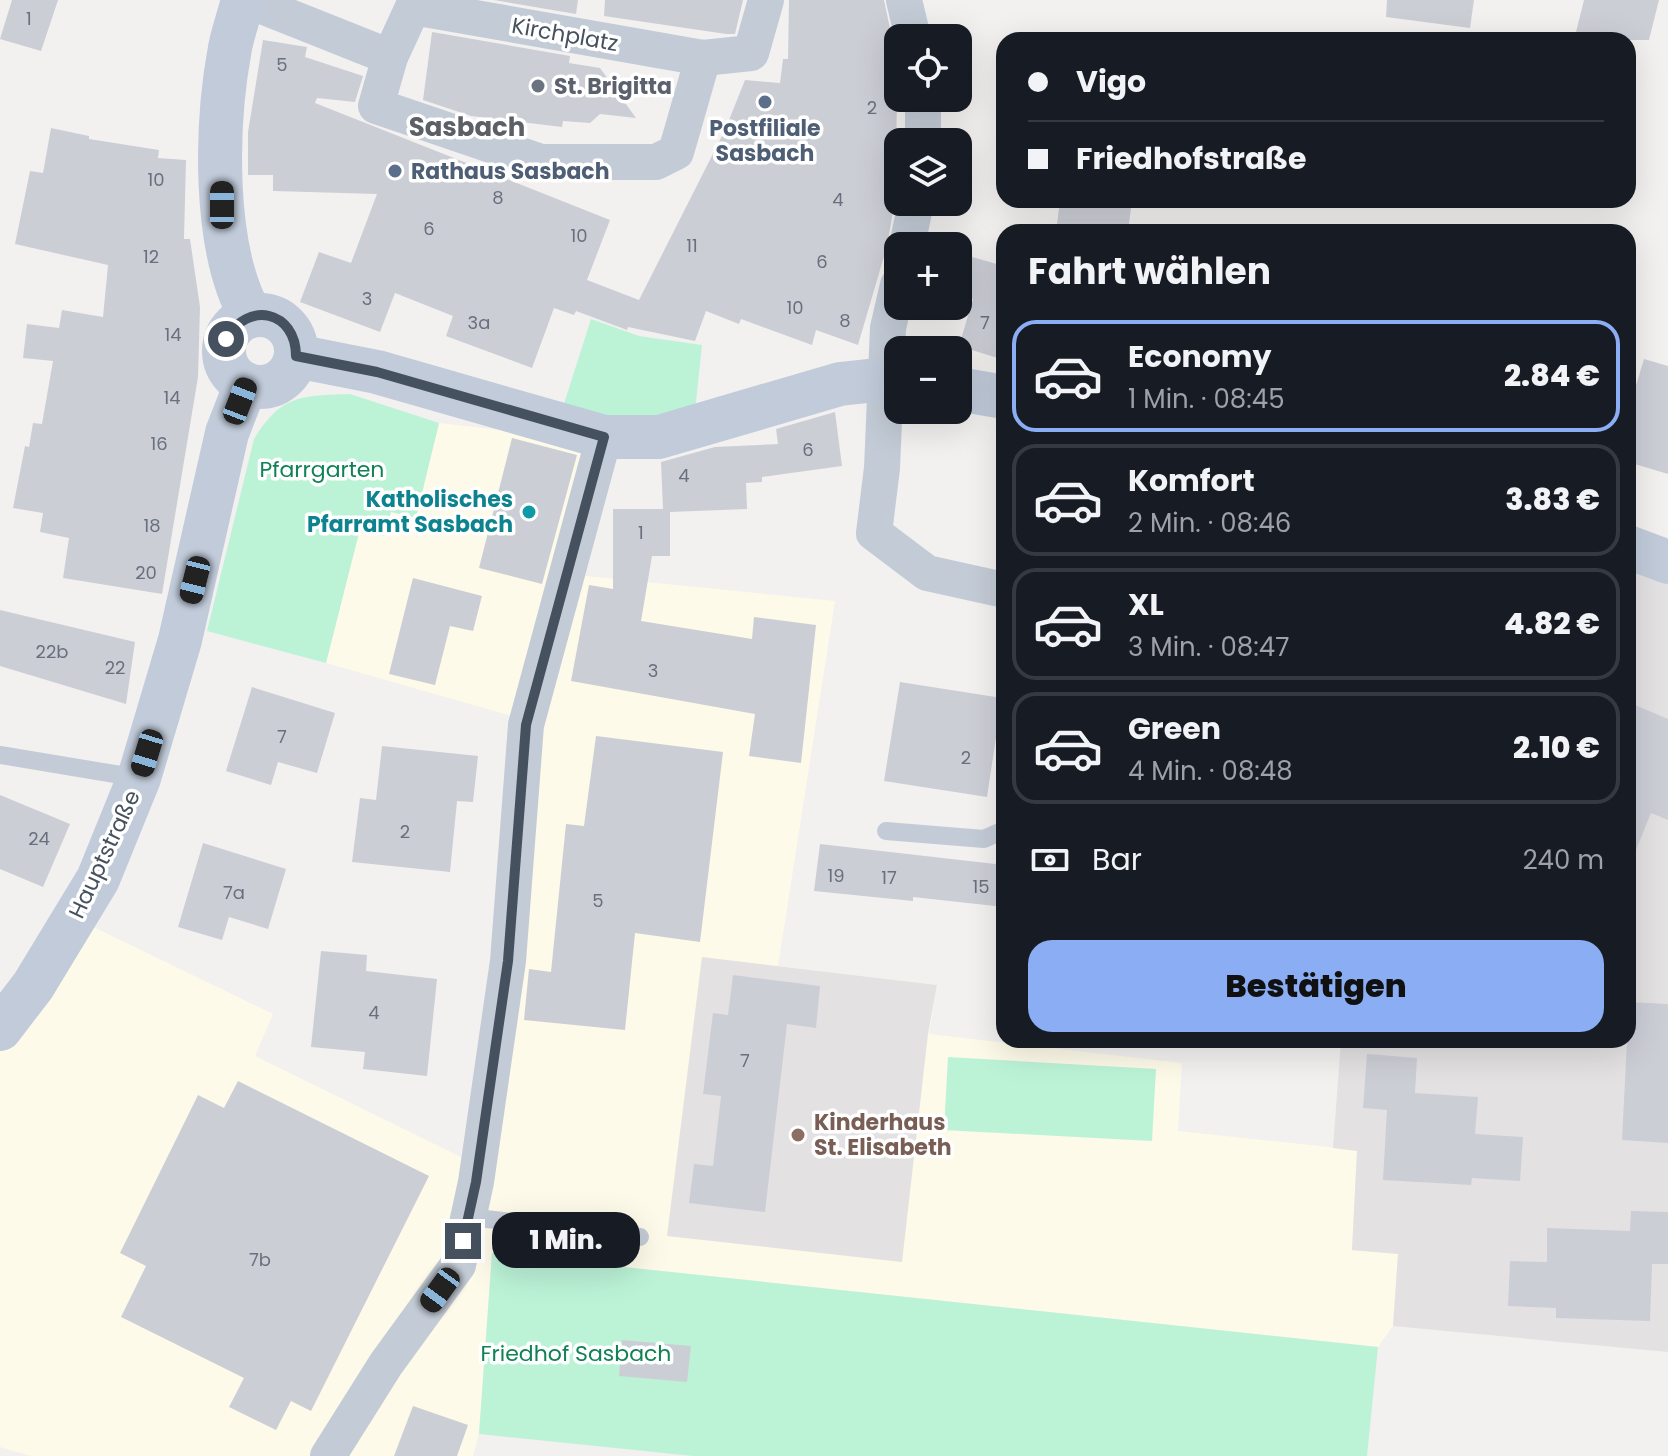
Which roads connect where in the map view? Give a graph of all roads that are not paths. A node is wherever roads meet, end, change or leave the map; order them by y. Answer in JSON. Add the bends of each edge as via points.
{"nodes":[{"id":1,"x":245,"y":0,"type":"edge"},
{"id":2,"x":766,"y":0,"type":"edge"},
{"id":3,"x":904,"y":0,"type":"edge"},
{"id":4,"x":910,"y":24,"type":"edge"},
{"id":5,"x":390,"y":57,"type":"junction"},
{"id":6,"x":703,"y":58,"type":"junction"},
{"id":7,"x":251,"y":316,"type":"junction"},
{"id":8,"x":296,"y":356,"type":"junction"},
{"id":9,"x":884,"y":381,"type":"edge"},
{"id":10,"x":246,"y":384,"type":"junction"},
{"id":11,"x":972,"y":391,"type":"edge"},
{"id":12,"x":996,"y":396,"type":"edge"},
{"id":13,"x":887,"y":424,"type":"edge"},
{"id":14,"x":604,"y":437,"type":"junction"},
{"id":15,"x":1636,"y":550,"type":"edge"},
{"id":16,"x":1668,"y":562,"type":"edge"},
{"id":17,"x":996,"y":588,"type":"edge"},
{"id":18,"x":0,"y":755,"type":"edge"},
{"id":19,"x":139,"y":778,"type":"junction"},
{"id":20,"x":886,"y":831,"type":"dead end"},
{"id":21,"x":996,"y":834,"type":"edge"},
{"id":22,"x":0,"y":1029,"type":"edge"},
{"id":23,"x":469,"y":1217,"type":"junction"},
{"id":24,"x":640,"y":1237,"type":"dead end"},
{"id":25,"x":328,"y":1456,"type":"edge"}],
"edges":[{"from":1,"to":5,"type":"street"},
{"from":1,"to":7,"type":"street","via":[[230,46],[222,111],[222,205],[234,276]]},
{"from":2,"to":6,"type":"street","name":"Kirchplatz","via":[[751,53]]},
{"from":3,"to":4,"type":"street"},
{"from":5,"to":6,"type":"street","name":"Kirchplatz","via":[[413,7]]},
{"from":5,"to":6,"type":"street","name":"Kirchplatz","via":[[376,106],[541,162],[610,164],[656,162],[676,152]]},
{"from":7,"to":8,"type":"street","via":[[274,317],[284,324]]},
{"from":7,"to":10,"type":"street","via":[[232,329],[224,350],[231,372]]},
{"from":8,"to":10,"type":"street","via":[[274,384]]},
{"from":8,"to":14,"type":"street","via":[[377,372]]},
{"from":9,"to":14,"type":"street","via":[[840,384],[670,435]]},
{"from":10,"to":19,"type":"street","name":"Hauptstraße","via":[[227,433],[180,640]]},
{"from":11,"to":12,"type":"street"},
{"from":13,"to":17,"type":"street","via":[[874,533],[927,573]]},
{"from":14,"to":23,"type":"street","via":[[526,725],[508,961]]},
{"from":15,"to":16,"type":"street"},
{"from":18,"to":19,"type":"lane"},
{"from":19,"to":22,"type":"street","name":"Hauptstraße","via":[[98,879],[33,986]]},
{"from":20,"to":21,"type":"lane","via":[[984,839]]},
{"from":23,"to":24,"type":"lane"},
{"from":23,"to":25,"type":"street","via":[[458,1265]]}]}
